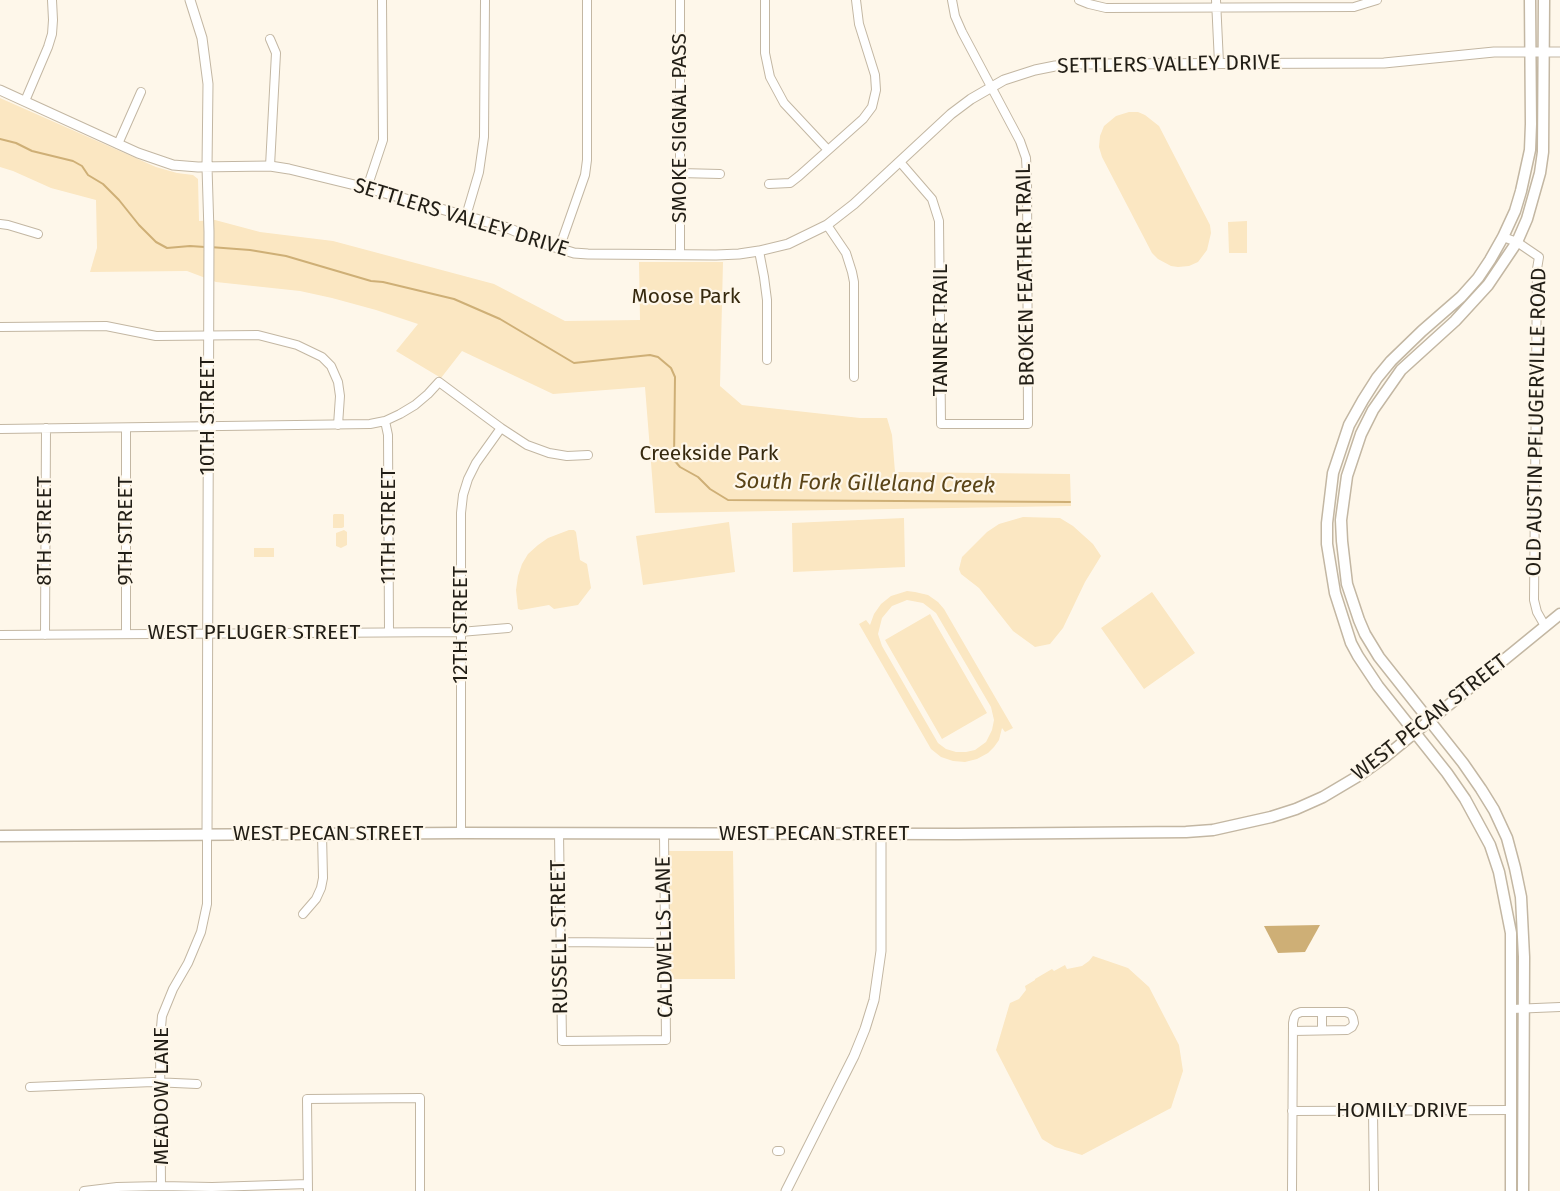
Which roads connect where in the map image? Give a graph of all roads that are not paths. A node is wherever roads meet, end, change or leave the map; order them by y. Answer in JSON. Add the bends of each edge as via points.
{"nodes":[{"id":1,"x":52,"y":0,"type":"edge"},
{"id":2,"x":190,"y":0,"type":"edge"},
{"id":3,"x":382,"y":0,"type":"edge"},
{"id":4,"x":485,"y":0,"type":"edge"},
{"id":5,"x":587,"y":0,"type":"edge"},
{"id":6,"x":680,"y":0,"type":"edge"},
{"id":7,"x":765,"y":0,"type":"edge"},
{"id":8,"x":856,"y":0,"type":"edge"},
{"id":9,"x":952,"y":0,"type":"edge"},
{"id":10,"x":1079,"y":0,"type":"edge"},
{"id":11,"x":1377,"y":0,"type":"edge"},
{"id":12,"x":1530,"y":0,"type":"edge"},
{"id":13,"x":1544,"y":0,"type":"edge"},
{"id":14,"x":1216,"y":4,"type":"edge"},
{"id":15,"x":1324,"y":4,"type":"edge"},
{"id":16,"x":270,"y":39,"type":"dead end"},
{"id":17,"x":1528,"y":52,"type":"junction"},
{"id":18,"x":1545,"y":52,"type":"junction"},
{"id":19,"x":1560,"y":52,"type":"edge"},
{"id":20,"x":1219,"y":63,"type":"junction"},
{"id":21,"x":991,"y":86,"type":"junction"},
{"id":22,"x":0,"y":90,"type":"edge"},
{"id":23,"x":141,"y":92,"type":"dead end"},
{"id":24,"x":25,"y":101,"type":"junction"},
{"id":25,"x":118,"y":144,"type":"junction"},
{"id":26,"x":828,"y":150,"type":"junction"},
{"id":27,"x":900,"y":162,"type":"junction"},
{"id":28,"x":270,"y":166,"type":"junction"},
{"id":29,"x":207,"y":167,"type":"junction"},
{"id":30,"x":680,"y":173,"type":"junction"},
{"id":31,"x":720,"y":174,"type":"dead end"},
{"id":32,"x":769,"y":184,"type":"dead end"},
{"id":33,"x":367,"y":188,"type":"junction"},
{"id":34,"x":466,"y":216,"type":"junction"},
{"id":35,"x":0,"y":224,"type":"edge"},
{"id":36,"x":827,"y":225,"type":"junction"},
{"id":37,"x":38,"y":234,"type":"dead end"},
{"id":38,"x":1503,"y":237,"type":"junction"},
{"id":39,"x":1517,"y":242,"type":"junction"},
{"id":40,"x":559,"y":249,"type":"junction"},
{"id":41,"x":759,"y":252,"type":"junction"},
{"id":42,"x":680,"y":255,"type":"junction"},
{"id":43,"x":0,"y":327,"type":"edge"},
{"id":44,"x":1422,"y":331,"type":"junction"},
{"id":45,"x":208,"y":336,"type":"junction"},
{"id":46,"x":1431,"y":342,"type":"junction"},
{"id":47,"x":767,"y":360,"type":"dead end"},
{"id":48,"x":854,"y":377,"type":"dead end"},
{"id":49,"x":1377,"y":378,"type":"junction"},
{"id":50,"x":1389,"y":386,"type":"junction"},
{"id":51,"x":386,"y":421,"type":"junction"},
{"id":52,"x":1028,"y":424,"type":"joint"},
{"id":53,"x":338,"y":425,"type":"junction"},
{"id":54,"x":208,"y":427,"type":"junction"},
{"id":55,"x":46,"y":428,"type":"junction"},
{"id":56,"x":126,"y":428,"type":"junction"},
{"id":57,"x":501,"y":428,"type":"junction"},
{"id":58,"x":0,"y":429,"type":"edge"},
{"id":59,"x":588,"y":455,"type":"dead end"},
{"id":60,"x":1333,"y":472,"type":"junction"},
{"id":61,"x":1347,"y":476,"type":"junction"},
{"id":62,"x":1560,"y":614,"type":"edge"},
{"id":63,"x":1359,"y":620,"type":"junction"},
{"id":64,"x":1545,"y":626,"type":"junction"},
{"id":65,"x":1345,"y":627,"type":"junction"},
{"id":66,"x":508,"y":628,"type":"dead end"},
{"id":67,"x":389,"y":632,"type":"junction"},
{"id":68,"x":460,"y":632,"type":"junction"},
{"id":69,"x":126,"y":634,"type":"junction"},
{"id":70,"x":208,"y":634,"type":"junction"},
{"id":71,"x":0,"y":635,"type":"edge"},
{"id":72,"x":45,"y":635,"type":"junction"},
{"id":73,"x":1430,"y":720,"type":"junction"},
{"id":74,"x":1415,"y":732,"type":"junction"},
{"id":75,"x":461,"y":833,"type":"junction"},
{"id":76,"x":559,"y":833,"type":"junction"},
{"id":77,"x":322,"y":834,"type":"junction"},
{"id":78,"x":664,"y":834,"type":"junction"},
{"id":79,"x":881,"y":834,"type":"junction"},
{"id":80,"x":207,"y":835,"type":"junction"},
{"id":81,"x":0,"y":836,"type":"edge"},
{"id":82,"x":1515,"y":868,"type":"junction"},
{"id":83,"x":1499,"y":872,"type":"junction"},
{"id":84,"x":303,"y":914,"type":"dead end"},
{"id":85,"x":561,"y":942,"type":"junction"},
{"id":86,"x":665,"y":943,"type":"junction"},
{"id":87,"x":1560,"y":1007,"type":"edge"},
{"id":88,"x":1524,"y":1008,"type":"junction"},
{"id":89,"x":1512,"y":1009,"type":"junction"},
{"id":90,"x":1322,"y":1012,"type":"junction"},
{"id":91,"x":1322,"y":1030,"type":"junction"},
{"id":92,"x":1293,"y":1031,"type":"junction"},
{"id":93,"x":666,"y":1040,"type":"joint"},
{"id":94,"x":160,"y":1082,"type":"junction"},
{"id":95,"x":197,"y":1084,"type":"dead end"},
{"id":96,"x":30,"y":1087,"type":"dead end"},
{"id":97,"x":1511,"y":1110,"type":"junction"},
{"id":98,"x":1373,"y":1111,"type":"junction"},
{"id":99,"x":1292,"y":1112,"type":"junction"},
{"id":100,"x":161,"y":1186,"type":"junction"},
{"id":101,"x":308,"y":1188,"type":"edge"},
{"id":102,"x":117,"y":1189,"type":"edge"},
{"id":103,"x":212,"y":1189,"type":"edge"},
{"id":104,"x":84,"y":1191,"type":"edge"},
{"id":105,"x":420,"y":1191,"type":"edge"},
{"id":106,"x":786,"y":1191,"type":"edge"},
{"id":107,"x":1292,"y":1191,"type":"edge"},
{"id":108,"x":1374,"y":1191,"type":"edge"},
{"id":109,"x":1511,"y":1191,"type":"edge"},
{"id":110,"x":1523,"y":1191,"type":"edge"}],
"edges":[{"from":1,"to":24,"type":"street","via":[[52,34]]},
{"from":2,"to":29,"type":"street","name":"10TH STREET","via":[[206,59]]},
{"from":3,"to":33,"type":"street","via":[[383,140]]},
{"from":4,"to":34,"type":"street","via":[[484,137]]},
{"from":5,"to":40,"type":"street","via":[[587,160]]},
{"from":6,"to":30,"type":"street","name":"SMOKE SIGNAL PASS"},
{"from":7,"to":26,"type":"street","via":[[765,53],[770,77],[784,103]]},
{"from":8,"to":26,"type":"street","via":[[876,90],[864,119]]},
{"from":9,"to":21,"type":"street","name":"BROKEN FEATHER TRAIL","via":[[962,32]]},
{"from":10,"to":14,"type":"street","via":[[1106,8]]},
{"from":11,"to":15,"type":"street","via":[[1354,7]]},
{"from":12,"to":17,"type":"main road"},
{"from":13,"to":18,"type":"main road"},
{"from":14,"to":15,"type":"street"},
{"from":14,"to":20,"type":"street"},
{"from":16,"to":28,"type":"street","via":[[276,54]]},
{"from":17,"to":18,"type":"street","name":"SETTLERS VALLEY DRIVE"},
{"from":17,"to":20,"type":"street","name":"SETTLERS VALLEY DRIVE","via":[[1462,54],[1384,63]]},
{"from":17,"to":38,"type":"main road","via":[[1530,150],[1515,211]]},
{"from":18,"to":19,"type":"street"},
{"from":18,"to":39,"type":"main road","via":[[1540,173]]},
{"from":20,"to":21,"type":"street","name":"SETTLERS VALLEY DRIVE","via":[[1055,66]]},
{"from":21,"to":27,"type":"street","name":"SETTLERS VALLEY DRIVE","via":[[951,114]]},
{"from":21,"to":52,"type":"street","name":"BROKEN FEATHER TRAIL","via":[[1020,141],[1027,166]]},
{"from":22,"to":24,"type":"street","name":"SETTLERS VALLEY DRIVE"},
{"from":23,"to":25,"type":"street"},
{"from":24,"to":25,"type":"street","name":"SETTLERS VALLEY DRIVE"},
{"from":25,"to":29,"type":"street","name":"SETTLERS VALLEY DRIVE","via":[[173,165]]},
{"from":26,"to":32,"type":"street","via":[[790,183]]},
{"from":27,"to":36,"type":"street","name":"SETTLERS VALLEY DRIVE"},
{"from":27,"to":52,"type":"street","name":"TANNER TRAIL","via":[[932,199],[939,221],[941,424]]},
{"from":28,"to":29,"type":"street","name":"SETTLERS VALLEY DRIVE"},
{"from":28,"to":33,"type":"street","name":"SETTLERS VALLEY DRIVE"},
{"from":29,"to":45,"type":"street","name":"10TH STREET"},
{"from":30,"to":31,"type":"street"},
{"from":30,"to":42,"type":"street","name":"SMOKE SIGNAL PASS"},
{"from":33,"to":34,"type":"street","name":"SETTLERS VALLEY DRIVE"},
{"from":34,"to":40,"type":"street","name":"SETTLERS VALLEY DRIVE"},
{"from":35,"to":37,"type":"street"},
{"from":36,"to":41,"type":"street","name":"SETTLERS VALLEY DRIVE","via":[[788,244]]},
{"from":36,"to":48,"type":"street","via":[[846,253],[854,282]]},
{"from":38,"to":39,"type":"street","name":"OLD AUSTIN PFLUGERVILLE ROAD"},
{"from":38,"to":44,"type":"main road","via":[[1467,291]]},
{"from":39,"to":46,"type":"main road","via":[[1473,304]]},
{"from":39,"to":64,"type":"street","name":"OLD AUSTIN PFLUGERVILLE ROAD","via":[[1539,257],[1534,600]]},
{"from":40,"to":42,"type":"street","name":"SETTLERS VALLEY DRIVE","via":[[588,254]]},
{"from":41,"to":42,"type":"street","name":"SETTLERS VALLEY DRIVE"},
{"from":41,"to":47,"type":"street","via":[[766,300]]},
{"from":43,"to":45,"type":"street","via":[[106,326],[156,336]]},
{"from":44,"to":46,"type":"main road"},
{"from":44,"to":49,"type":"main road"},
{"from":45,"to":53,"type":"street","via":[[258,335],[297,345],[322,357],[338,382]]},
{"from":45,"to":54,"type":"street","name":"10TH STREET"},
{"from":46,"to":50,"type":"main road"},
{"from":49,"to":50,"type":"main road"},
{"from":49,"to":60,"type":"main road","via":[[1349,425]]},
{"from":50,"to":61,"type":"main road","via":[[1361,434]]},
{"from":51,"to":53,"type":"street"},
{"from":51,"to":57,"type":"street","via":[[415,405],[439,382]]},
{"from":51,"to":67,"type":"street","name":"11TH STREET"},
{"from":53,"to":54,"type":"street"},
{"from":54,"to":56,"type":"street"},
{"from":54,"to":70,"type":"street","name":"10TH STREET"},
{"from":55,"to":56,"type":"street"},
{"from":55,"to":58,"type":"street"},
{"from":55,"to":72,"type":"street","name":"8TH STREET"},
{"from":56,"to":69,"type":"street","name":"9TH STREET"},
{"from":57,"to":59,"type":"street","via":[[527,445],[549,453]]},
{"from":57,"to":68,"type":"street","name":"12TH STREET","via":[[476,463],[463,495]]},
{"from":60,"to":61,"type":"main road"},
{"from":60,"to":65,"type":"main road","via":[[1327,544]]},
{"from":61,"to":63,"type":"main road","via":[[1341,541],[1347,584]]},
{"from":62,"to":64,"type":"main road","name":"WEST PECAN STREET"},
{"from":63,"to":65,"type":"main road"},
{"from":63,"to":73,"type":"main road","via":[[1379,657]]},
{"from":64,"to":73,"type":"main road","name":"WEST PECAN STREET"},
{"from":65,"to":74,"type":"main road","via":[[1367,670]]},
{"from":66,"to":68,"type":"street","name":"WEST PFLUGER STREET"},
{"from":67,"to":68,"type":"street","name":"WEST PFLUGER STREET"},
{"from":67,"to":70,"type":"street","name":"WEST PFLUGER STREET"},
{"from":68,"to":75,"type":"street","name":"12TH STREET"},
{"from":69,"to":70,"type":"street","name":"WEST PFLUGER STREET"},
{"from":69,"to":72,"type":"street","name":"WEST PFLUGER STREET"},
{"from":70,"to":80,"type":"street","name":"10TH STREET"},
{"from":71,"to":72,"type":"street","name":"WEST PFLUGER STREET"},
{"from":73,"to":74,"type":"main road","name":"WEST PECAN STREET"},
{"from":73,"to":82,"type":"main road","via":[[1494,810]]},
{"from":74,"to":79,"type":"main road","name":"WEST PECAN STREET","via":[[1360,775],[1323,797],[1242,825],[1186,832]]},
{"from":74,"to":83,"type":"main road","via":[[1466,799]]},
{"from":75,"to":76,"type":"main road","name":"WEST PECAN STREET"},
{"from":75,"to":77,"type":"main road","name":"WEST PECAN STREET"},
{"from":76,"to":78,"type":"main road","name":"WEST PECAN STREET"},
{"from":76,"to":85,"type":"street","name":"RUSSELL STREET"},
{"from":77,"to":80,"type":"main road","name":"WEST PECAN STREET"},
{"from":77,"to":84,"type":"street","via":[[321,888]]},
{"from":78,"to":79,"type":"main road","name":"WEST PECAN STREET"},
{"from":78,"to":86,"type":"street","name":"CALDWELLS LANE"},
{"from":79,"to":106,"type":"street","via":[[881,951],[874,1000],[854,1056]]},
{"from":80,"to":81,"type":"main road","name":"WEST PECAN STREET"},
{"from":80,"to":94,"type":"street","name":"MEADOW LANE","via":[[207,904],[201,932],[162,1016]]},
{"from":82,"to":83,"type":"main road"},
{"from":82,"to":88,"type":"main road","via":[[1524,928]]},
{"from":83,"to":89,"type":"main road","via":[[1511,933]]},
{"from":85,"to":86,"type":"street"},
{"from":85,"to":93,"type":"street","name":"RUSSELL STREET","via":[[562,1041]]},
{"from":86,"to":93,"type":"street","name":"CALDWELLS LANE"},
{"from":87,"to":88,"type":"street"},
{"from":88,"to":89,"type":"street"},
{"from":88,"to":110,"type":"main road"},
{"from":89,"to":97,"type":"main road"},
{"from":90,"to":91,"type":"street"},
{"from":90,"to":91,"type":"street","via":[[1346,1012],[1354,1023],[1347,1030]]},
{"from":90,"to":92,"type":"street","via":[[1296,1014]]},
{"from":91,"to":92,"type":"street"},
{"from":92,"to":99,"type":"street"},
{"from":94,"to":95,"type":"street"},
{"from":94,"to":96,"type":"street"},
{"from":94,"to":100,"type":"street","name":"MEADOW LANE"},
{"from":97,"to":98,"type":"street","name":"HOMILY DRIVE"},
{"from":97,"to":109,"type":"main road"},
{"from":98,"to":99,"type":"street","name":"HOMILY DRIVE"},
{"from":98,"to":108,"type":"street"},
{"from":99,"to":107,"type":"street"},
{"from":100,"to":102,"type":"street"},
{"from":100,"to":103,"type":"street"},
{"from":101,"to":103,"type":"street"},
{"from":101,"to":105,"type":"street","via":[[307,1099],[420,1098]]},
{"from":102,"to":104,"type":"street"}]}
